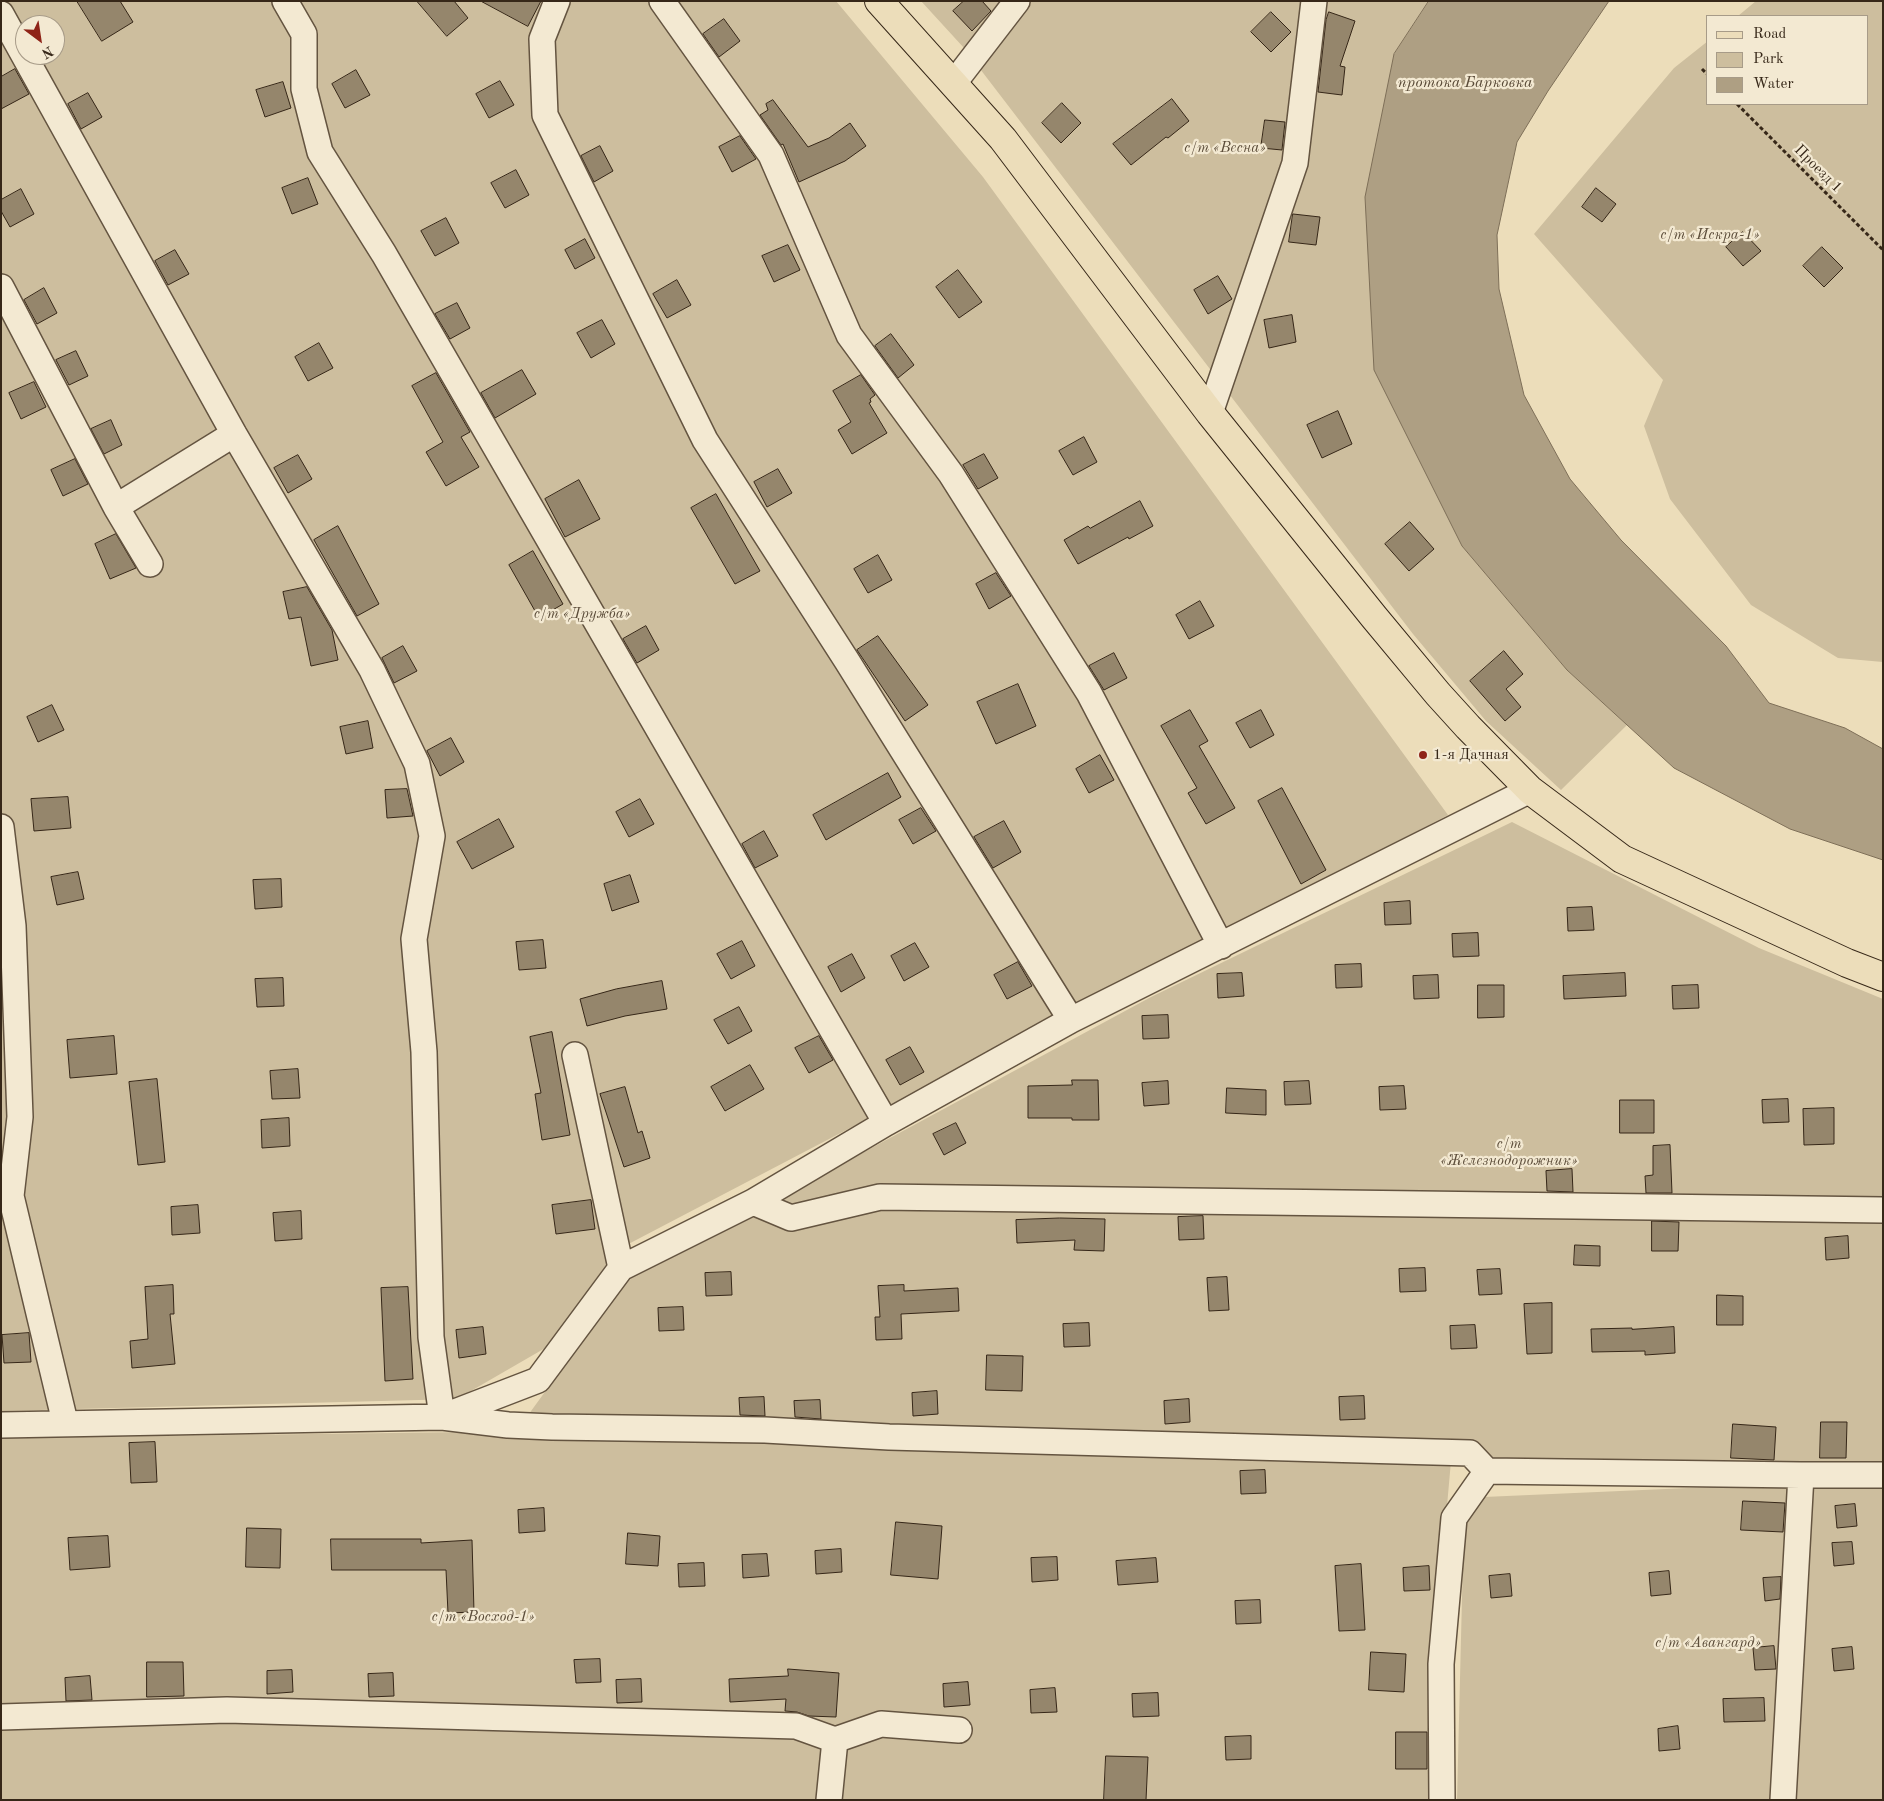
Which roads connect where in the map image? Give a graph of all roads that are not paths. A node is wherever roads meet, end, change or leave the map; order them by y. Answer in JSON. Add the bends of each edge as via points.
{"nodes":[{"id":1,"x":285,"y":1,"type":"edge"},
{"id":2,"x":557,"y":1,"type":"edge"},
{"id":3,"x":662,"y":1,"type":"edge"},
{"id":4,"x":879,"y":1,"type":"edge"},
{"id":5,"x":1017,"y":1,"type":"edge"},
{"id":6,"x":1314,"y":1,"type":"edge"},
{"id":7,"x":1,"y":14,"type":"edge"},
{"id":8,"x":953,"y":84,"type":"junction"},
{"id":9,"x":1,"y":287,"type":"edge"},
{"id":10,"x":1210,"y":413,"type":"junction"},
{"id":11,"x":234,"y":434,"type":"junction"},
{"id":12,"x":116,"y":507,"type":"junction"},
{"id":13,"x":150,"y":564,"type":"dead end"},
{"id":14,"x":1530,"y":790,"type":"junction"},
{"id":15,"x":1,"y":827,"type":"edge"},
{"id":16,"x":1221,"y":946,"type":"junction"},
{"id":17,"x":1883,"y":977,"type":"edge"},
{"id":18,"x":1071,"y":1020,"type":"junction"},
{"id":19,"x":575,"y":1056,"type":"dead end"},
{"id":20,"x":886,"y":1124,"type":"junction"},
{"id":21,"x":753,"y":1202,"type":"junction"},
{"id":22,"x":1883,"y":1210,"type":"edge"},
{"id":23,"x":621,"y":1268,"type":"junction"},
{"id":24,"x":442,"y":1417,"type":"junction"},
{"id":25,"x":65,"y":1422,"type":"junction"},
{"id":26,"x":1,"y":1425,"type":"edge"},
{"id":27,"x":1487,"y":1471,"type":"junction"},
{"id":28,"x":1883,"y":1474,"type":"edge"},
{"id":29,"x":1801,"y":1475,"type":"junction"},
{"id":30,"x":1,"y":1717,"type":"edge"},
{"id":31,"x":959,"y":1730,"type":"dead end"},
{"id":32,"x":835,"y":1740,"type":"junction"},
{"id":33,"x":829,"y":1800,"type":"edge"},
{"id":34,"x":1442,"y":1800,"type":"edge"},
{"id":35,"x":1783,"y":1800,"type":"edge"}],
"edges":[{"from":1,"to":20,"type":"street","via":[[304,34],[304,89],[320,152],[389,263]]},
{"from":2,"to":18,"type":"street","via":[[542,39],[545,115],[705,440]]},
{"from":3,"to":16,"type":"street","via":[[771,155],[849,335],[951,474],[1089,693]]},
{"from":4,"to":8,"type":"main road"},
{"from":5,"to":8,"type":"street"},
{"from":6,"to":10,"type":"street","via":[[1295,163]]},
{"from":7,"to":11,"type":"street"},
{"from":8,"to":10,"type":"main road","via":[[1003,139]]},
{"from":9,"to":12,"type":"street"},
{"from":10,"to":14,"type":"main road","via":[[1438,694]]},
{"from":11,"to":12,"type":"street"},
{"from":11,"to":24,"type":"street","via":[[372,670],[417,764],[432,836],[414,939],[424,1052],[431,1337]]},
{"from":12,"to":13,"type":"street"},
{"from":14,"to":16,"type":"street"},
{"from":14,"to":17,"type":"main road","via":[[1622,859]]},
{"from":15,"to":25,"type":"street","via":[[13,926],[19,1108],[11,1196]]},
{"from":16,"to":18,"type":"street"},
{"from":18,"to":20,"type":"street"},
{"from":19,"to":23,"type":"street"},
{"from":20,"to":21,"type":"street"},
{"from":21,"to":22,"type":"street","via":[[791,1218],[880,1197]]},
{"from":21,"to":23,"type":"street"},
{"from":23,"to":24,"type":"street","via":[[538,1380]]},
{"from":24,"to":25,"type":"street"},
{"from":24,"to":27,"type":"street","via":[[552,1427],[765,1430],[889,1437],[1470,1453]]},
{"from":25,"to":26,"type":"street"},
{"from":27,"to":29,"type":"street"},
{"from":27,"to":34,"type":"street","via":[[1454,1518],[1441,1664]]},
{"from":28,"to":29,"type":"street"},
{"from":29,"to":35,"type":"street"},
{"from":30,"to":32,"type":"street","via":[[227,1710],[476,1716],[796,1726]]},
{"from":31,"to":32,"type":"street","via":[[880,1724]]},
{"from":32,"to":33,"type":"street"}]}
